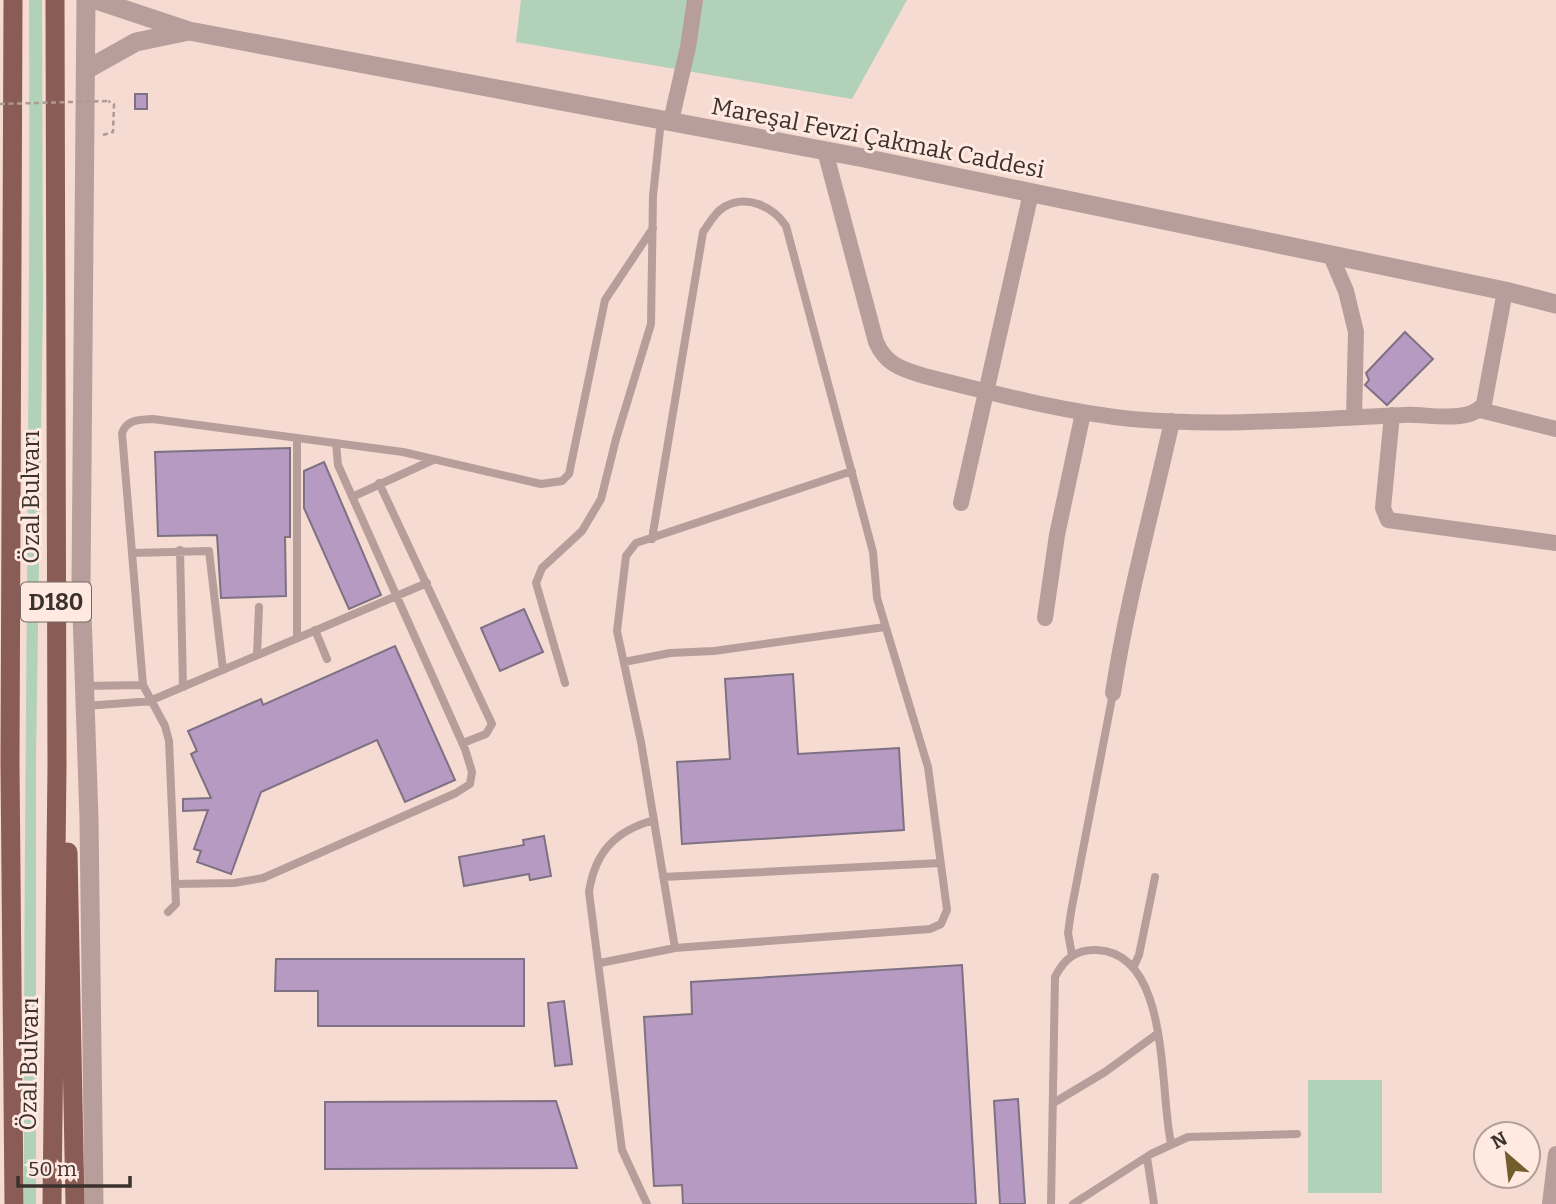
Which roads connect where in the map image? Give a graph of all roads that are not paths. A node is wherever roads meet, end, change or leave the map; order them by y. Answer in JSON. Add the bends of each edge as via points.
{"nodes":[{"id":1,"x":13,"y":0,"type":"edge"},
{"id":2,"x":55,"y":0,"type":"edge"},
{"id":3,"x":86,"y":0,"type":"edge"},
{"id":4,"x":96,"y":0,"type":"edge"},
{"id":5,"x":695,"y":0,"type":"edge"},
{"id":6,"x":189,"y":31,"type":"junction"},
{"id":7,"x":86,"y":70,"type":"junction"},
{"id":8,"x":666,"y":120,"type":"junction"},
{"id":9,"x":825,"y":151,"type":"junction"},
{"id":10,"x":1031,"y":193,"type":"junction"},
{"id":11,"x":653,"y":228,"type":"junction"},
{"id":12,"x":1331,"y":256,"type":"junction"},
{"id":13,"x":7,"y":288,"type":"edge"},
{"id":14,"x":1505,"y":291,"type":"junction"},
{"id":15,"x":1556,"y":304,"type":"edge"},
{"id":16,"x":984,"y":391,"type":"junction"},
{"id":17,"x":1480,"y":410,"type":"junction"},
{"id":18,"x":1083,"y":413,"type":"junction"},
{"id":19,"x":1392,"y":415,"type":"junction"},
{"id":20,"x":1354,"y":417,"type":"junction"},
{"id":21,"x":1172,"y":421,"type":"junction"},
{"id":22,"x":1556,"y":429,"type":"edge"},
{"id":23,"x":297,"y":438,"type":"junction"},
{"id":24,"x":336,"y":443,"type":"junction"},
{"id":25,"x":433,"y":460,"type":"junction"},
{"id":26,"x":852,"y":471,"type":"junction"},
{"id":27,"x":379,"y":483,"type":"junction"},
{"id":28,"x":352,"y":497,"type":"junction"},
{"id":29,"x":961,"y":503,"type":"dead end"},
{"id":30,"x":652,"y":539,"type":"junction"},
{"id":31,"x":1556,"y":543,"type":"edge"},
{"id":32,"x":180,"y":550,"type":"junction"},
{"id":33,"x":132,"y":552,"type":"junction"},
{"id":34,"x":427,"y":583,"type":"junction"},
{"id":35,"x":397,"y":597,"type":"junction"},
{"id":36,"x":259,"y":607,"type":"dead end"},
{"id":37,"x":1045,"y":618,"type":"dead end"},
{"id":38,"x":885,"y":627,"type":"junction"},
{"id":39,"x":315,"y":630,"type":"junction"},
{"id":40,"x":297,"y":638,"type":"junction"},
{"id":41,"x":257,"y":655,"type":"junction"},
{"id":42,"x":327,"y":659,"type":"dead end"},
{"id":43,"x":624,"y":662,"type":"junction"},
{"id":44,"x":223,"y":670,"type":"junction"},
{"id":45,"x":565,"y":683,"type":"dead end"},
{"id":46,"x":143,"y":685,"type":"junction"},
{"id":47,"x":84,"y":686,"type":"junction"},
{"id":48,"x":183,"y":687,"type":"junction"},
{"id":49,"x":1113,"y":693,"type":"joint"},
{"id":50,"x":153,"y":701,"type":"junction"},
{"id":51,"x":85,"y":706,"type":"junction"},
{"id":52,"x":463,"y":743,"type":"junction"},
{"id":53,"x":10,"y":764,"type":"junction"},
{"id":54,"x":57,"y":767,"type":"junction"},
{"id":55,"x":0,"y":820,"type":"edge"},
{"id":56,"x":654,"y":820,"type":"junction"},
{"id":57,"x":940,"y":863,"type":"junction"},
{"id":58,"x":663,"y":877,"type":"junction"},
{"id":59,"x":1155,"y":877,"type":"dead end"},
{"id":60,"x":175,"y":884,"type":"junction"},
{"id":61,"x":168,"y":912,"type":"dead end"},
{"id":62,"x":675,"y":948,"type":"junction"},
{"id":63,"x":1072,"y":955,"type":"junction"},
{"id":64,"x":600,"y":963,"type":"junction"},
{"id":65,"x":1134,"y":966,"type":"junction"},
{"id":66,"x":1157,"y":1034,"type":"junction"},
{"id":67,"x":1055,"y":1102,"type":"junction"},
{"id":68,"x":1297,"y":1134,"type":"dead end"},
{"id":69,"x":1171,"y":1143,"type":"junction"},
{"id":70,"x":1556,"y":1154,"type":"edge"},
{"id":71,"x":1147,"y":1157,"type":"junction"},
{"id":72,"x":1150,"y":1202,"type":"edge"},
{"id":73,"x":14,"y":1204,"type":"edge"},
{"id":74,"x":52,"y":1204,"type":"edge"},
{"id":75,"x":75,"y":1204,"type":"edge"},
{"id":76,"x":94,"y":1204,"type":"edge"},
{"id":77,"x":647,"y":1204,"type":"edge"},
{"id":78,"x":1051,"y":1204,"type":"edge"},
{"id":79,"x":1073,"y":1204,"type":"edge"},
{"id":80,"x":1550,"y":1204,"type":"edge"}],
"edges":[{"from":1,"to":13,"type":"highway","name":"Özal Bulvarı","number":"D180"},
{"from":2,"to":54,"type":"highway","name":"Özal Bulvarı","number":"D180"},
{"from":3,"to":7,"type":"street"},
{"from":4,"to":6,"type":"street"},
{"from":5,"to":8,"type":"street","via":[[688,47]]},
{"from":6,"to":7,"type":"street","via":[[136,42]]},
{"from":6,"to":8,"type":"street","name":"Mareşal Fevzi Çakmak Caddesi"},
{"from":7,"to":47,"type":"street","via":[[80,534]]},
{"from":8,"to":9,"type":"street","name":"Mareşal Fevzi Çakmak Caddesi"},
{"from":8,"to":11,"type":"lane","via":[[653,196]]},
{"from":9,"to":10,"type":"street","name":"Mareşal Fevzi Çakmak Caddesi"},
{"from":9,"to":16,"type":"street","via":[[876,342],[886,359],[901,369]]},
{"from":10,"to":12,"type":"street","name":"Mareşal Fevzi Çakmak Caddesi"},
{"from":10,"to":16,"type":"street"},
{"from":11,"to":25,"type":"lane","via":[[604,300],[569,474],[562,481],[541,484]]},
{"from":11,"to":45,"type":"lane","via":[[651,324],[601,499],[582,531],[542,568],[536,583]]},
{"from":12,"to":14,"type":"street","name":"Mareşal Fevzi Çakmak Caddesi"},
{"from":12,"to":20,"type":"street","via":[[1356,332]]},
{"from":13,"to":53,"type":"highway","name":"Özal Bulvarı","number":"D180"},
{"from":14,"to":15,"type":"street","name":"Mareşal Fevzi Çakmak Caddesi"},
{"from":14,"to":17,"type":"street"},
{"from":16,"to":18,"type":"street"},
{"from":16,"to":29,"type":"street"},
{"from":17,"to":19,"type":"street","via":[[1468,415]]},
{"from":17,"to":22,"type":"street"},
{"from":18,"to":21,"type":"street"},
{"from":18,"to":37,"type":"street","via":[[1056,535]]},
{"from":19,"to":20,"type":"street"},
{"from":19,"to":31,"type":"street","via":[[1383,508],[1388,520]]},
{"from":20,"to":21,"type":"street","via":[[1249,423]]},
{"from":21,"to":49,"type":"street"},
{"from":23,"to":24,"type":"lane"},
{"from":23,"to":33,"type":"lane","via":[[153,419],[130,422],[122,433]]},
{"from":23,"to":40,"type":"lane"},
{"from":24,"to":25,"type":"lane"},
{"from":24,"to":28,"type":"lane","via":[[338,465]]},
{"from":25,"to":27,"type":"lane"},
{"from":26,"to":30,"type":"lane"},
{"from":26,"to":30,"type":"lane","via":[[786,226],[768,208],[748,201],[731,204],[716,213],[703,232]]},
{"from":26,"to":38,"type":"lane","via":[[873,552]]},
{"from":27,"to":28,"type":"lane"},
{"from":27,"to":34,"type":"lane"},
{"from":28,"to":35,"type":"lane"},
{"from":30,"to":43,"type":"lane","via":[[636,543],[626,556],[617,631]]},
{"from":32,"to":33,"type":"lane"},
{"from":32,"to":44,"type":"lane","via":[[205,549],[210,554]]},
{"from":32,"to":48,"type":"lane"},
{"from":33,"to":46,"type":"lane"},
{"from":34,"to":35,"type":"lane"},
{"from":34,"to":52,"type":"lane","via":[[492,724],[486,734]]},
{"from":35,"to":39,"type":"lane"},
{"from":35,"to":52,"type":"lane"},
{"from":36,"to":41,"type":"lane"},
{"from":38,"to":43,"type":"lane"},
{"from":38,"to":57,"type":"lane","via":[[928,767]]},
{"from":39,"to":40,"type":"lane"},
{"from":39,"to":42,"type":"lane"},
{"from":40,"to":41,"type":"lane"},
{"from":41,"to":44,"type":"lane"},
{"from":43,"to":56,"type":"lane"},
{"from":44,"to":48,"type":"lane"},
{"from":46,"to":47,"type":"lane"},
{"from":46,"to":50,"type":"lane"},
{"from":47,"to":51,"type":"street"},
{"from":48,"to":50,"type":"lane"},
{"from":49,"to":63,"type":"lane","via":[[1071,912]]},
{"from":50,"to":51,"type":"lane"},
{"from":50,"to":60,"type":"lane","via":[[169,741]]},
{"from":51,"to":76,"type":"street"},
{"from":52,"to":60,"type":"lane","via":[[472,772],[470,783],[456,793],[263,878]]},
{"from":53,"to":55,"type":"highway","number":"D180"},
{"from":53,"to":73,"type":"highway","name":"Özal Bulvarı","number":"D180"},
{"from":54,"to":74,"type":"highway","name":"Özal Bulvarı","number":"D180"},
{"from":54,"to":75,"type":"highway","number":"D180","via":[[66,801],[71,909]]},
{"from":56,"to":58,"type":"lane"},
{"from":56,"to":64,"type":"lane","via":[[614,837],[594,867],[589,892]]},
{"from":57,"to":58,"type":"lane"},
{"from":57,"to":62,"type":"lane","via":[[947,911],[941,924],[930,929]]},
{"from":58,"to":62,"type":"lane"},
{"from":59,"to":65,"type":"lane"},
{"from":60,"to":61,"type":"lane","via":[[176,904]]},
{"from":62,"to":64,"type":"lane"},
{"from":63,"to":65,"type":"lane","via":[[1108,951]]},
{"from":63,"to":67,"type":"lane","via":[[1055,977]]},
{"from":64,"to":77,"type":"lane","via":[[622,1150]]},
{"from":65,"to":66,"type":"lane","via":[[1147,990]]},
{"from":66,"to":67,"type":"lane"},
{"from":66,"to":69,"type":"lane"},
{"from":67,"to":78,"type":"lane"},
{"from":68,"to":69,"type":"lane","via":[[1198,1135]]},
{"from":69,"to":71,"type":"lane"},
{"from":70,"to":80,"type":"street"},
{"from":71,"to":72,"type":"lane"},
{"from":71,"to":79,"type":"lane"}]}
